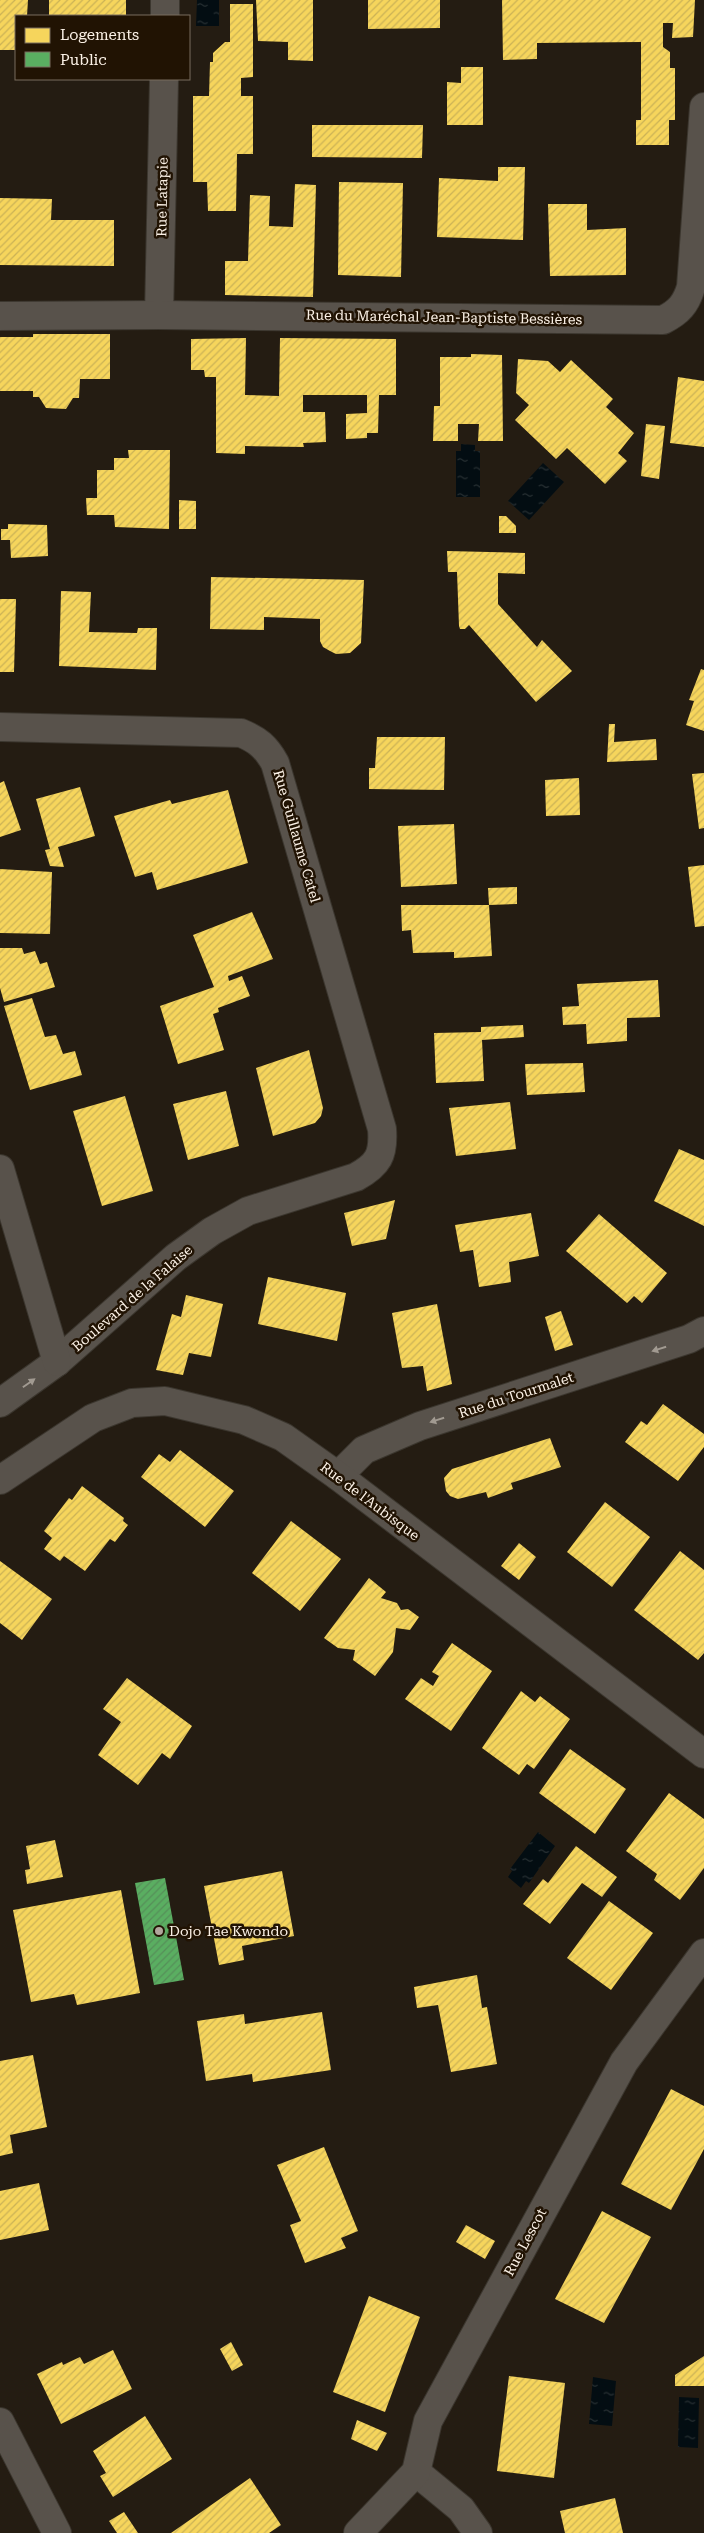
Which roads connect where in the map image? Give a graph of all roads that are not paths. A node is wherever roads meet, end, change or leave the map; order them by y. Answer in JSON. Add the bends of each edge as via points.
{"nodes":[{"id":1,"x":165,"y":0,"type":"edge"},
{"id":2,"x":165,"y":15,"type":"edge"},
{"id":3,"x":164,"y":80,"type":"edge"},
{"id":4,"x":704,"y":107,"type":"edge"},
{"id":5,"x":159,"y":315,"type":"junction"},
{"id":6,"x":0,"y":316,"type":"edge"},
{"id":7,"x":0,"y":727,"type":"edge"},
{"id":8,"x":0,"y":1169,"type":"edge"},
{"id":9,"x":356,"y":1178,"type":"joint"},
{"id":10,"x":704,"y":1331,"type":"edge"},
{"id":11,"x":58,"y":1362,"type":"junction"},
{"id":12,"x":0,"y":1403,"type":"edge"},
{"id":13,"x":338,"y":1476,"type":"junction"},
{"id":14,"x":0,"y":1480,"type":"edge"},
{"id":15,"x":704,"y":1754,"type":"edge"},
{"id":16,"x":704,"y":1953,"type":"edge"},
{"id":17,"x":0,"y":2422,"type":"edge"},
{"id":18,"x":416,"y":2472,"type":"junction"},
{"id":19,"x":57,"y":2533,"type":"edge"},
{"id":20,"x":358,"y":2533,"type":"edge"},
{"id":21,"x":478,"y":2533,"type":"edge"}],
"edges":[{"from":1,"to":2,"type":"street"},
{"from":3,"to":5,"type":"street","name":"Rue Latapie"},
{"from":4,"to":5,"type":"street","name":"Rue du Maréchal Jean-Baptiste Bessières","via":[[691,287],[687,302],[676,314],[662,320]]},
{"from":5,"to":6,"type":"street","name":"Rue du Maréchal Jean-Baptiste Bessières"},
{"from":7,"to":9,"type":"street","name":"Rue Guillaume Catel","via":[[241,733],[267,748],[275,764],[382,1129],[380,1156],[371,1168]]},
{"from":8,"to":11,"type":"street"},
{"from":9,"to":11,"type":"street","name":"Boulevard de la Falaise","via":[[248,1211],[212,1231],[176,1257]]},
{"from":10,"to":13,"type":"street","name":"Rue du Tourmalet","one_way":true,"via":[[689,1339],[420,1426],[364,1450]]},
{"from":12,"to":11,"type":"street","name":"Boulevard de la Falaise","one_way":true},
{"from":13,"to":14,"type":"street","name":"Rue de l'Aubisque","via":[[283,1437],[252,1424],[165,1401],[132,1402],[93,1418]]},
{"from":13,"to":15,"type":"street","name":"Rue de l'Aubisque"},
{"from":16,"to":18,"type":"street","name":"Rue Lescot","via":[[644,2032],[601,2100],[428,2421]]},
{"from":17,"to":19,"type":"street"},
{"from":18,"to":20,"type":"street"},
{"from":18,"to":21,"type":"street","via":[[461,2509]]}]}
